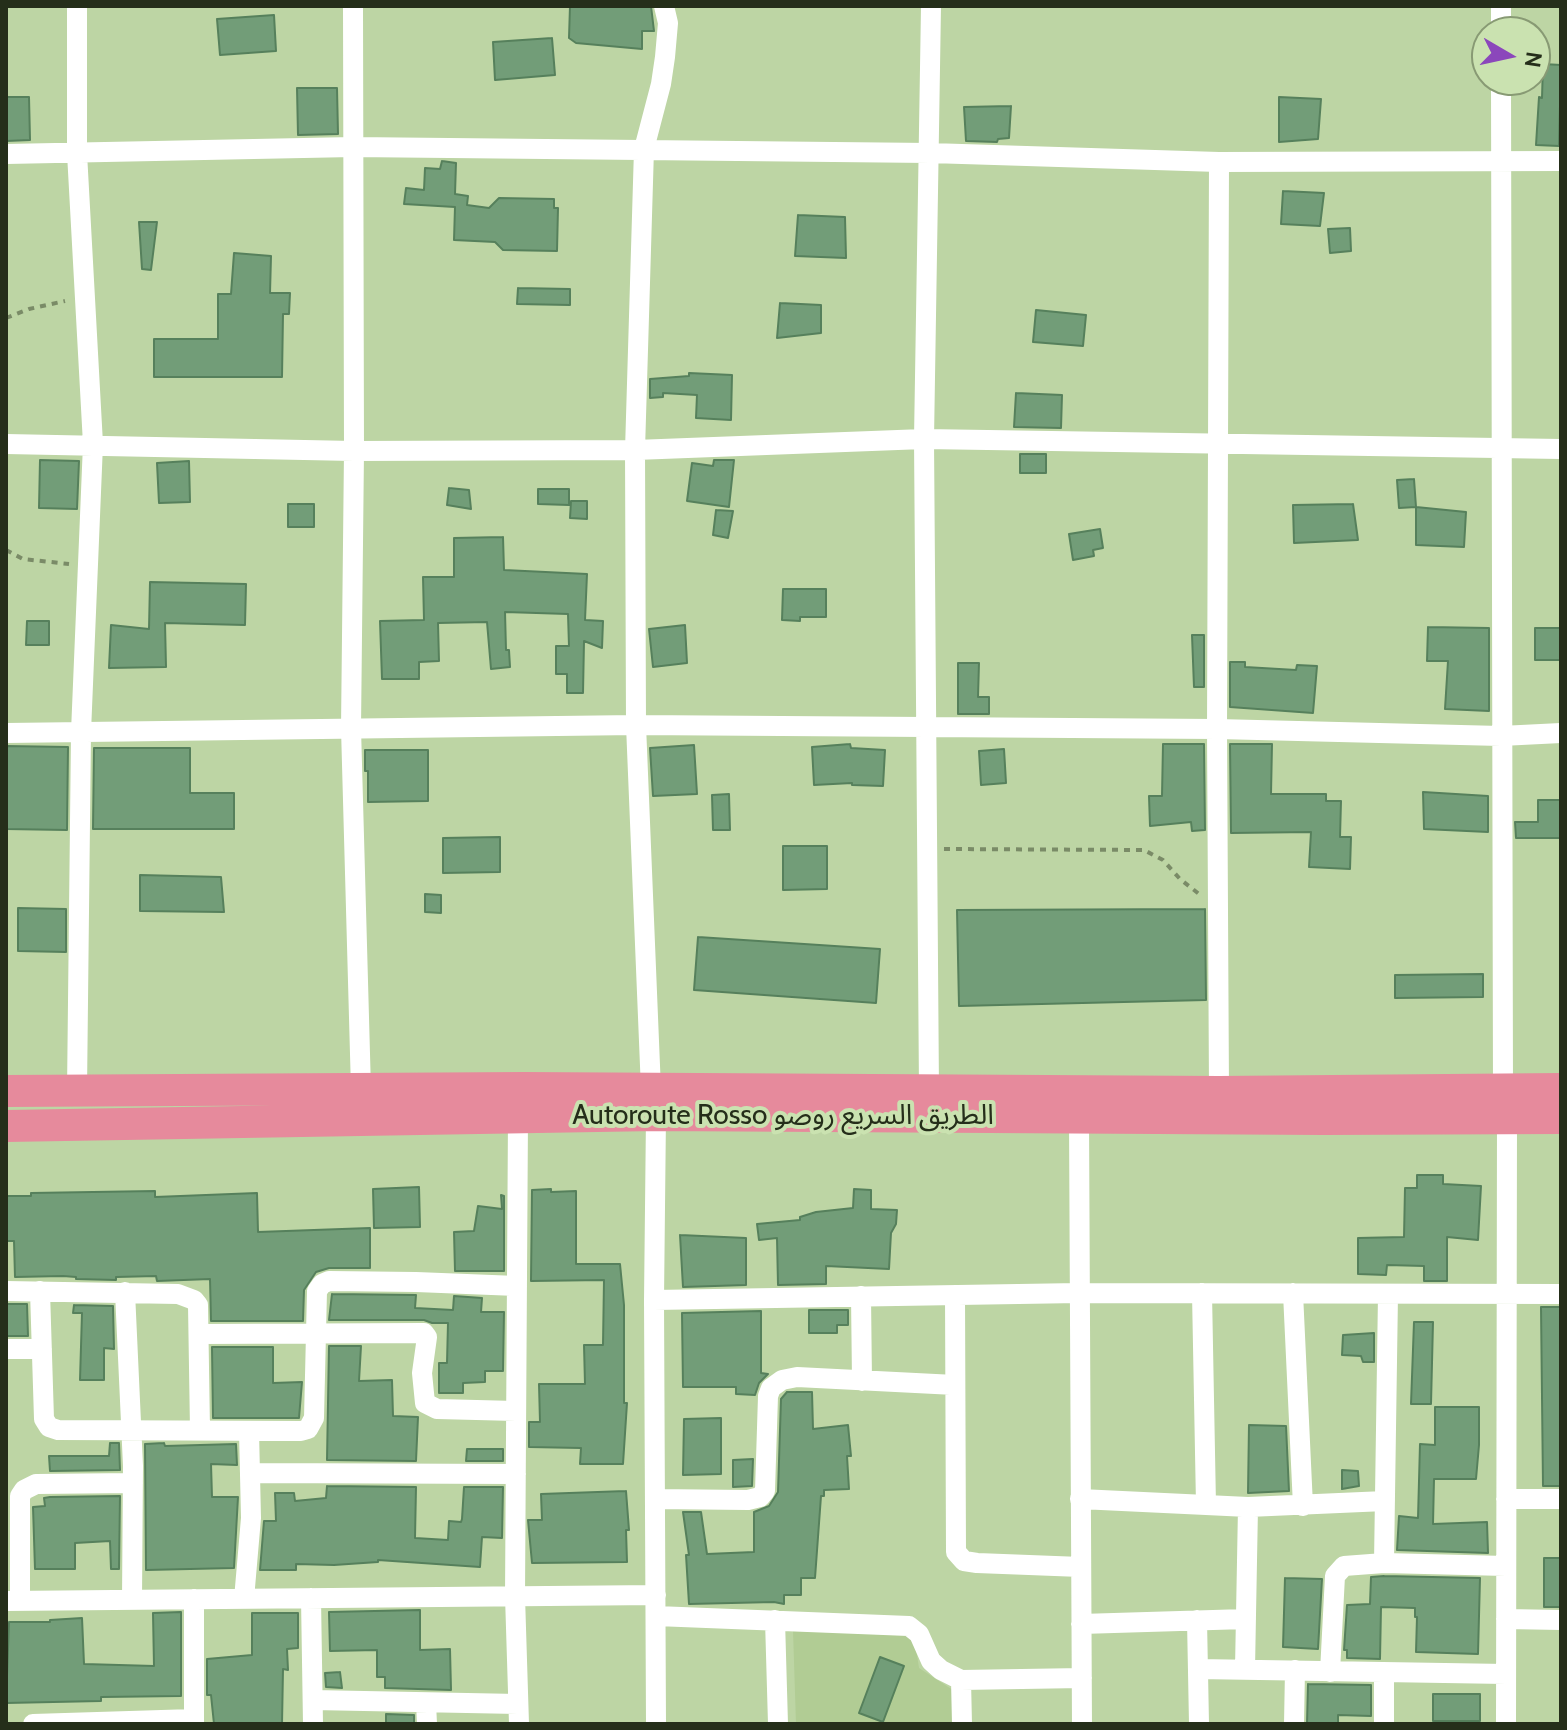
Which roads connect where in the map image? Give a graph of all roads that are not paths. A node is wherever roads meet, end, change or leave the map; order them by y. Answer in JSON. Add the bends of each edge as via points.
{"nodes":[{"id":1,"x":77,"y":6,"type":"edge"},
{"id":2,"x":353,"y":6,"type":"edge"},
{"id":3,"x":664,"y":6,"type":"edge"},
{"id":4,"x":931,"y":6,"type":"edge"},
{"id":5,"x":1501,"y":96,"type":"edge"},
{"id":6,"x":353,"y":147,"type":"junction"},
{"id":7,"x":644,"y":149,"type":"junction"},
{"id":8,"x":77,"y":153,"type":"junction"},
{"id":9,"x":930,"y":153,"type":"junction"},
{"id":10,"x":6,"y":154,"type":"edge"},
{"id":11,"x":1561,"y":161,"type":"edge"},
{"id":12,"x":1219,"y":162,"type":"junction"},
{"id":13,"x":1500,"y":162,"type":"junction"},
{"id":14,"x":924,"y":439,"type":"junction"},
{"id":15,"x":6,"y":444,"type":"edge"},
{"id":16,"x":93,"y":444,"type":"junction"},
{"id":17,"x":1218,"y":445,"type":"junction"},
{"id":18,"x":1502,"y":449,"type":"junction"},
{"id":19,"x":1561,"y":449,"type":"edge"},
{"id":20,"x":635,"y":450,"type":"junction"},
{"id":21,"x":354,"y":451,"type":"junction"},
{"id":22,"x":636,"y":725,"type":"junction"},
{"id":23,"x":926,"y":727,"type":"junction"},
{"id":24,"x":351,"y":728,"type":"junction"},
{"id":25,"x":1217,"y":729,"type":"junction"},
{"id":26,"x":81,"y":732,"type":"junction"},
{"id":27,"x":6,"y":733,"type":"edge"},
{"id":28,"x":1561,"y":733,"type":"edge"},
{"id":29,"x":1501,"y":736,"type":"junction"},
{"id":30,"x":1561,"y":1089,"type":"edge"},
{"id":31,"x":361,"y":1090,"type":"junction"},
{"id":32,"x":6,"y":1091,"type":"edge"},
{"id":33,"x":77,"y":1091,"type":"junction"},
{"id":34,"x":929,"y":1091,"type":"junction"},
{"id":35,"x":1219,"y":1092,"type":"junction"},
{"id":36,"x":653,"y":1102,"type":"junction"},
{"id":37,"x":1505,"y":1104,"type":"junction"},
{"id":38,"x":518,"y":1116,"type":"junction"},
{"id":39,"x":1079,"y":1117,"type":"junction"},
{"id":40,"x":1561,"y":1118,"type":"edge"},
{"id":41,"x":6,"y":1126,"type":"edge"},
{"id":42,"x":517,"y":1286,"type":"junction"},
{"id":43,"x":6,"y":1291,"type":"edge"},
{"id":44,"x":40,"y":1291,"type":"junction"},
{"id":45,"x":125,"y":1292,"type":"junction"},
{"id":46,"x":1079,"y":1293,"type":"junction"},
{"id":47,"x":1202,"y":1293,"type":"junction"},
{"id":48,"x":1293,"y":1293,"type":"junction"},
{"id":49,"x":1388,"y":1294,"type":"junction"},
{"id":50,"x":1506,"y":1294,"type":"junction"},
{"id":51,"x":1561,"y":1294,"type":"edge"},
{"id":52,"x":955,"y":1295,"type":"junction"},
{"id":53,"x":861,"y":1296,"type":"junction"},
{"id":54,"x":654,"y":1300,"type":"junction"},
{"id":55,"x":315,"y":1333,"type":"junction"},
{"id":56,"x":200,"y":1334,"type":"junction"},
{"id":57,"x":6,"y":1349,"type":"edge"},
{"id":58,"x":42,"y":1349,"type":"junction"},
{"id":59,"x":862,"y":1381,"type":"junction"},
{"id":60,"x":955,"y":1385,"type":"junction"},
{"id":61,"x":516,"y":1411,"type":"junction"},
{"id":62,"x":200,"y":1430,"type":"junction"},
{"id":63,"x":132,"y":1431,"type":"junction"},
{"id":64,"x":249,"y":1431,"type":"junction"},
{"id":65,"x":251,"y":1473,"type":"junction"},
{"id":66,"x":516,"y":1474,"type":"junction"},
{"id":67,"x":133,"y":1483,"type":"junction"},
{"id":68,"x":655,"y":1499,"type":"junction"},
{"id":69,"x":1080,"y":1499,"type":"junction"},
{"id":70,"x":1506,"y":1499,"type":"junction"},
{"id":71,"x":1561,"y":1499,"type":"edge"},
{"id":72,"x":1385,"y":1501,"type":"junction"},
{"id":73,"x":1206,"y":1505,"type":"junction"},
{"id":74,"x":1303,"y":1506,"type":"junction"},
{"id":75,"x":1248,"y":1507,"type":"junction"},
{"id":76,"x":1384,"y":1563,"type":"junction"},
{"id":77,"x":1506,"y":1566,"type":"junction"},
{"id":78,"x":1081,"y":1567,"type":"junction"},
{"id":79,"x":515,"y":1596,"type":"junction"},
{"id":80,"x":311,"y":1598,"type":"junction"},
{"id":81,"x":194,"y":1599,"type":"junction"},
{"id":82,"x":244,"y":1599,"type":"junction"},
{"id":83,"x":132,"y":1600,"type":"junction"},
{"id":84,"x":13,"y":1601,"type":"edge"},
{"id":85,"x":656,"y":1606,"type":"junction"},
{"id":86,"x":1246,"y":1619,"type":"junction"},
{"id":87,"x":1506,"y":1619,"type":"junction"},
{"id":88,"x":775,"y":1620,"type":"junction"},
{"id":89,"x":1197,"y":1620,"type":"junction"},
{"id":90,"x":1561,"y":1620,"type":"edge"},
{"id":91,"x":1081,"y":1624,"type":"junction"},
{"id":92,"x":1198,"y":1669,"type":"junction"},
{"id":93,"x":1245,"y":1669,"type":"junction"},
{"id":94,"x":1295,"y":1670,"type":"junction"},
{"id":95,"x":1330,"y":1672,"type":"junction"},
{"id":96,"x":1384,"y":1672,"type":"junction"},
{"id":97,"x":1506,"y":1674,"type":"junction"},
{"id":98,"x":1082,"y":1678,"type":"junction"},
{"id":99,"x":961,"y":1680,"type":"junction"},
{"id":100,"x":313,"y":1700,"type":"junction"},
{"id":101,"x":427,"y":1714,"type":"edge"},
{"id":102,"x":518,"y":1714,"type":"edge"},
{"id":103,"x":135,"y":1722,"type":"edge"},
{"id":104,"x":194,"y":1722,"type":"edge"},
{"id":105,"x":33,"y":1724,"type":"edge"},
{"id":106,"x":313,"y":1724,"type":"edge"},
{"id":107,"x":656,"y":1724,"type":"edge"},
{"id":108,"x":778,"y":1724,"type":"edge"},
{"id":109,"x":962,"y":1724,"type":"edge"},
{"id":110,"x":1082,"y":1724,"type":"edge"},
{"id":111,"x":1199,"y":1724,"type":"edge"},
{"id":112,"x":1294,"y":1724,"type":"edge"},
{"id":113,"x":1384,"y":1724,"type":"edge"},
{"id":114,"x":1506,"y":1724,"type":"edge"}],
"edges":[{"from":1,"to":8,"type":"street"},
{"from":2,"to":6,"type":"street"},
{"from":3,"to":7,"type":"street","via":[[665,57]]},
{"from":4,"to":9,"type":"street"},
{"from":5,"to":13,"type":"street"},
{"from":6,"to":7,"type":"street"},
{"from":6,"to":8,"type":"street"},
{"from":6,"to":21,"type":"street"},
{"from":7,"to":9,"type":"street"},
{"from":7,"to":20,"type":"street"},
{"from":8,"to":10,"type":"street"},
{"from":8,"to":16,"type":"street"},
{"from":9,"to":12,"type":"street"},
{"from":9,"to":14,"type":"street"},
{"from":11,"to":13,"type":"street"},
{"from":12,"to":13,"type":"street"},
{"from":12,"to":17,"type":"street"},
{"from":13,"to":18,"type":"street"},
{"from":14,"to":17,"type":"street"},
{"from":14,"to":20,"type":"street"},
{"from":14,"to":23,"type":"street"},
{"from":15,"to":16,"type":"street"},
{"from":16,"to":21,"type":"street"},
{"from":16,"to":26,"type":"street"},
{"from":17,"to":18,"type":"street"},
{"from":17,"to":25,"type":"street"},
{"from":18,"to":19,"type":"street"},
{"from":18,"to":29,"type":"street"},
{"from":20,"to":21,"type":"street"},
{"from":20,"to":22,"type":"street"},
{"from":21,"to":24,"type":"street"},
{"from":22,"to":23,"type":"street"},
{"from":22,"to":24,"type":"street"},
{"from":22,"to":36,"type":"street"},
{"from":23,"to":25,"type":"street"},
{"from":23,"to":34,"type":"street"},
{"from":24,"to":26,"type":"street"},
{"from":24,"to":31,"type":"street"},
{"from":25,"to":29,"type":"street"},
{"from":25,"to":35,"type":"street"},
{"from":26,"to":27,"type":"street"},
{"from":26,"to":33,"type":"street"},
{"from":28,"to":29,"type":"street"},
{"from":29,"to":37,"type":"street"},
{"from":30,"to":37,"type":"highway","name":"Autoroute Rosso الطريق السريع روصو"},
{"from":31,"to":33,"type":"highway","name":"Autoroute Rosso الطريق السريع روصو"},
{"from":31,"to":36,"type":"highway","name":"Autoroute Rosso الطريق السريع روصو"},
{"from":32,"to":33,"type":"highway","name":"Autoroute Rosso الطريق السريع روصو"},
{"from":34,"to":35,"type":"highway","name":"Autoroute Rosso الطريق السريع روصو"},
{"from":34,"to":36,"type":"highway","name":"Autoroute Rosso الطريق السريع روصو"},
{"from":35,"to":37,"type":"highway","name":"Autoroute Rosso الطريق السريع روصو"},
{"from":36,"to":38,"type":"highway","name":"Autoroute Rosso الطريق السريع روصو"},
{"from":36,"to":39,"type":"highway","name":"Autoroute Rosso الطريق السريع روصو"},
{"from":36,"to":54,"type":"street"},
{"from":37,"to":39,"type":"highway","name":"Autoroute Rosso الطريق السريع روصو"},
{"from":37,"to":40,"type":"highway","name":"Autoroute Rosso الطريق السريع روصو"},
{"from":37,"to":50,"type":"street"},
{"from":38,"to":41,"type":"highway","name":"Autoroute Rosso الطريق السريع روصو"},
{"from":38,"to":42,"type":"street"},
{"from":39,"to":46,"type":"street"},
{"from":42,"to":55,"type":"street","via":[[329,1281],[317,1291]]},
{"from":42,"to":61,"type":"street"},
{"from":43,"to":44,"type":"street"},
{"from":44,"to":45,"type":"street"},
{"from":44,"to":58,"type":"street"},
{"from":45,"to":56,"type":"street","via":[[190,1297],[198,1305]]},
{"from":45,"to":63,"type":"street"},
{"from":46,"to":47,"type":"street"},
{"from":46,"to":52,"type":"street"},
{"from":46,"to":69,"type":"street"},
{"from":47,"to":48,"type":"street"},
{"from":47,"to":73,"type":"street"},
{"from":48,"to":49,"type":"street"},
{"from":48,"to":74,"type":"street"},
{"from":49,"to":50,"type":"street"},
{"from":49,"to":72,"type":"street"},
{"from":50,"to":51,"type":"street"},
{"from":50,"to":70,"type":"street"},
{"from":52,"to":53,"type":"street"},
{"from":52,"to":60,"type":"street"},
{"from":53,"to":54,"type":"street"},
{"from":53,"to":59,"type":"street"},
{"from":54,"to":68,"type":"street"},
{"from":55,"to":56,"type":"street"},
{"from":55,"to":61,"type":"street","via":[[424,1333],[425,1403],[437,1409]]},
{"from":55,"to":64,"type":"street","via":[[308,1429]]},
{"from":56,"to":62,"type":"street"},
{"from":57,"to":58,"type":"street"},
{"from":58,"to":63,"type":"street","via":[[44,1419],[49,1427]]},
{"from":59,"to":60,"type":"street"},
{"from":59,"to":68,"type":"street","via":[[797,1377],[771,1388],[765,1491],[757,1500]]},
{"from":60,"to":78,"type":"street","via":[[960,1558]]},
{"from":61,"to":66,"type":"street"},
{"from":62,"to":63,"type":"street"},
{"from":62,"to":64,"type":"street"},
{"from":63,"to":67,"type":"street"},
{"from":64,"to":65,"type":"street"},
{"from":65,"to":66,"type":"street"},
{"from":65,"to":82,"type":"street"},
{"from":66,"to":79,"type":"street"},
{"from":67,"to":83,"type":"street"},
{"from":67,"to":84,"type":"street","via":[[36,1484],[24,1490]]},
{"from":68,"to":85,"type":"street"},
{"from":69,"to":73,"type":"street"},
{"from":69,"to":78,"type":"street"},
{"from":70,"to":71,"type":"street"},
{"from":70,"to":77,"type":"street"},
{"from":72,"to":74,"type":"street"},
{"from":72,"to":76,"type":"street"},
{"from":73,"to":75,"type":"street"},
{"from":74,"to":75,"type":"street"},
{"from":75,"to":86,"type":"street"},
{"from":76,"to":77,"type":"street"},
{"from":76,"to":95,"type":"street","via":[[1344,1566],[1335,1576]]},
{"from":77,"to":87,"type":"street"},
{"from":78,"to":91,"type":"street"},
{"from":79,"to":80,"type":"street"},
{"from":79,"to":85,"type":"street"},
{"from":79,"to":102,"type":"street"},
{"from":80,"to":82,"type":"street"},
{"from":80,"to":100,"type":"street"},
{"from":81,"to":82,"type":"street"},
{"from":81,"to":83,"type":"street"},
{"from":81,"to":104,"type":"street"},
{"from":83,"to":84,"type":"street"},
{"from":85,"to":88,"type":"street"},
{"from":85,"to":107,"type":"street"},
{"from":86,"to":89,"type":"street"},
{"from":86,"to":93,"type":"street"},
{"from":87,"to":90,"type":"street"},
{"from":87,"to":97,"type":"street"},
{"from":88,"to":99,"type":"street","via":[[909,1626],[919,1634],[931,1661]]},
{"from":88,"to":108,"type":"street"},
{"from":89,"to":91,"type":"street"},
{"from":89,"to":92,"type":"street"},
{"from":91,"to":98,"type":"street"},
{"from":92,"to":93,"type":"street"},
{"from":92,"to":111,"type":"street"},
{"from":93,"to":94,"type":"street"},
{"from":94,"to":95,"type":"street"},
{"from":94,"to":112,"type":"street"},
{"from":95,"to":96,"type":"street"},
{"from":96,"to":97,"type":"street"},
{"from":96,"to":113,"type":"street"},
{"from":97,"to":114,"type":"street"},
{"from":98,"to":99,"type":"street"},
{"from":98,"to":110,"type":"street"},
{"from":99,"to":109,"type":"street"},
{"from":100,"to":101,"type":"street"},
{"from":100,"to":106,"type":"street"},
{"from":101,"to":102,"type":"street"},
{"from":103,"to":104,"type":"street"},
{"from":103,"to":105,"type":"street"}]}
